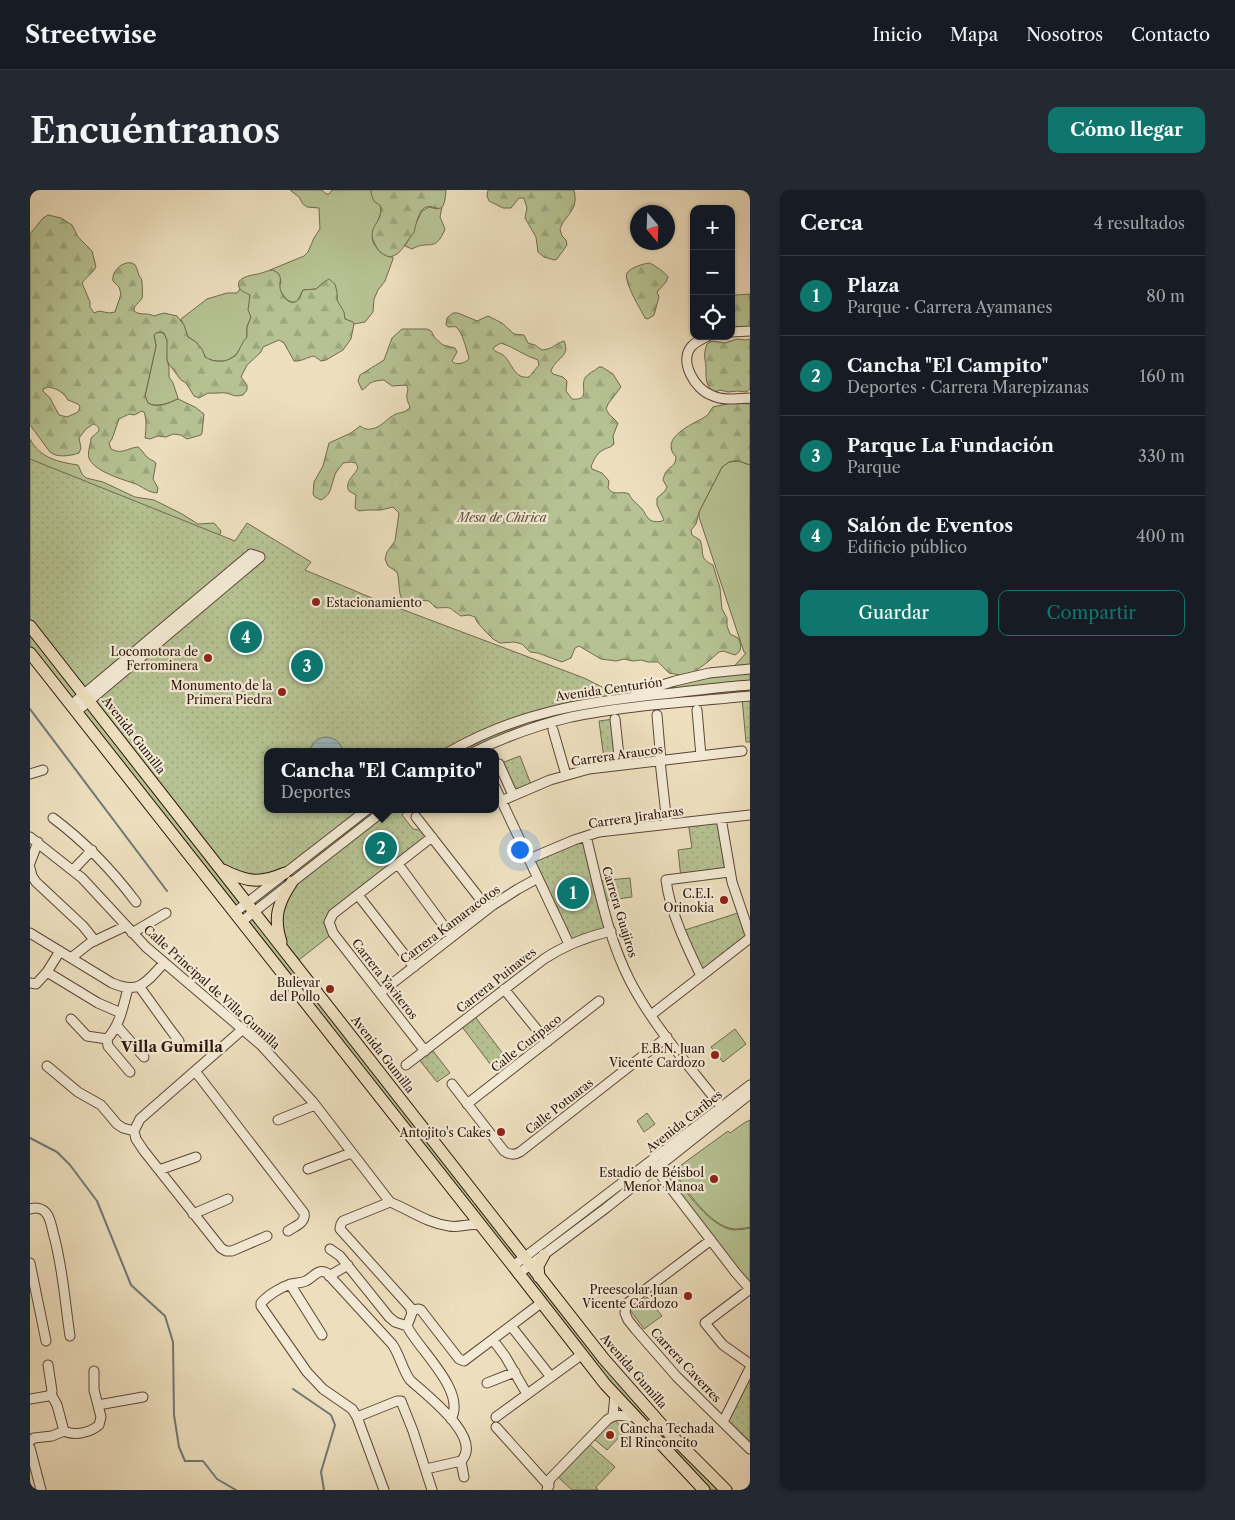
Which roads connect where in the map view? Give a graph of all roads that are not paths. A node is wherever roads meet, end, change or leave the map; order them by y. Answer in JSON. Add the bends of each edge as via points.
{"nodes":[{"id":1,"x":750,"y":331,"type":"edge"},
{"id":2,"x":735,"y":332,"type":"edge"},
{"id":3,"x":701,"y":340,"type":"edge"},
{"id":4,"x":750,"y":398,"type":"edge"},
{"id":5,"x":30,"y":626,"type":"edge"},
{"id":6,"x":30,"y":653,"type":"edge"},
{"id":7,"x":750,"y":669,"type":"edge"},
{"id":8,"x":750,"y":685,"type":"edge"},
{"id":9,"x":750,"y":696,"type":"edge"},
{"id":10,"x":86,"y":697,"type":"junction"},
{"id":11,"x":620,"y":698,"type":"junction"},
{"id":12,"x":74,"y":708,"type":"junction"},
{"id":13,"x":697,"y":710,"type":"dead end"},
{"id":14,"x":657,"y":715,"type":"dead end"},
{"id":15,"x":615,"y":719,"type":"dead end"},
{"id":16,"x":553,"y":730,"type":"dead end"},
{"id":17,"x":457,"y":748,"type":"edge"},
{"id":18,"x":483,"y":748,"type":"edge"},
{"id":19,"x":742,"y":751,"type":"dead end"},
{"id":20,"x":701,"y":756,"type":"junction"},
{"id":21,"x":661,"y":761,"type":"junction"},
{"id":22,"x":499,"y":764,"type":"edge"},
{"id":23,"x":620,"y":765,"type":"junction"},
{"id":24,"x":43,"y":770,"type":"dead end"},
{"id":25,"x":30,"y":774,"type":"edge"},
{"id":26,"x":566,"y":775,"type":"junction"},
{"id":27,"x":513,"y":795,"type":"junction"},
{"id":28,"x":499,"y":797,"type":"edge"},
{"id":29,"x":501,"y":801,"type":"junction"},
{"id":30,"x":363,"y":813,"type":"edge"},
{"id":31,"x":380,"y":813,"type":"edge"},
{"id":32,"x":750,"y":815,"type":"edge"},
{"id":33,"x":416,"y":817,"type":"dead end"},
{"id":34,"x":53,"y":818,"type":"dead end"},
{"id":35,"x":721,"y":818,"type":"junction"},
{"id":36,"x":667,"y":824,"type":"junction"},
{"id":37,"x":586,"y":836,"type":"junction"},
{"id":38,"x":30,"y":837,"type":"edge"},
{"id":39,"x":432,"y":837,"type":"junction"},
{"id":40,"x":38,"y":842,"type":"junction"},
{"id":41,"x":92,"y":850,"type":"junction"},
{"id":42,"x":529,"y":859,"type":"junction"},
{"id":43,"x":30,"y":863,"type":"edge"},
{"id":44,"x":398,"y":864,"type":"junction"},
{"id":45,"x":220,"y":868,"type":"junction"},
{"id":46,"x":73,"y":870,"type":"junction"},
{"id":47,"x":729,"y":872,"type":"junction"},
{"id":48,"x":31,"y":874,"type":"edge"},
{"id":49,"x":289,"y":878,"type":"junction"},
{"id":50,"x":538,"y":878,"type":"junction"},
{"id":51,"x":358,"y":895,"type":"junction"},
{"id":52,"x":136,"y":902,"type":"dead end"},
{"id":53,"x":251,"y":907,"type":"junction"},
{"id":54,"x":488,"y":909,"type":"junction"},
{"id":55,"x":166,"y":913,"type":"dead end"},
{"id":56,"x":238,"y":917,"type":"junction"},
{"id":57,"x":129,"y":929,"type":"junction"},
{"id":58,"x":611,"y":931,"type":"junction"},
{"id":59,"x":30,"y":934,"type":"edge"},
{"id":60,"x":750,"y":936,"type":"edge"},
{"id":61,"x":452,"y":937,"type":"junction"},
{"id":62,"x":95,"y":941,"type":"junction"},
{"id":63,"x":570,"y":944,"type":"junction"},
{"id":64,"x":284,"y":950,"type":"junction"},
{"id":65,"x":60,"y":951,"type":"junction"},
{"id":66,"x":71,"y":958,"type":"junction"},
{"id":67,"x":164,"y":963,"type":"junction"},
{"id":68,"x":414,"y":967,"type":"junction"},
{"id":69,"x":47,"y":972,"type":"junction"},
{"id":70,"x":701,"y":976,"type":"junction"},
{"id":71,"x":30,"y":983,"type":"edge"},
{"id":72,"x":139,"y":986,"type":"junction"},
{"id":73,"x":128,"y":988,"type":"junction"},
{"id":74,"x":504,"y":989,"type":"junction"},
{"id":75,"x":380,"y":994,"type":"junction"},
{"id":76,"x":599,"y":1002,"type":"dead end"},
{"id":77,"x":121,"y":1013,"type":"junction"},
{"id":78,"x":651,"y":1015,"type":"junction"},
{"id":79,"x":71,"y":1019,"type":"dead end"},
{"id":80,"x":117,"y":1026,"type":"junction"},
{"id":81,"x":243,"y":1029,"type":"junction"},
{"id":82,"x":667,"y":1037,"type":"junction"},
{"id":83,"x":107,"y":1039,"type":"junction"},
{"id":84,"x":180,"y":1041,"type":"dead end"},
{"id":85,"x":547,"y":1042,"type":"junction"},
{"id":86,"x":424,"y":1051,"type":"junction"},
{"id":87,"x":144,"y":1057,"type":"dead end"},
{"id":88,"x":406,"y":1065,"type":"dead end"},
{"id":89,"x":46,"y":1066,"type":"dead end"},
{"id":90,"x":195,"y":1071,"type":"junction"},
{"id":91,"x":130,"y":1072,"type":"dead end"},
{"id":92,"x":452,"y":1084,"type":"dead end"},
{"id":93,"x":750,"y":1085,"type":"edge"},
{"id":94,"x":750,"y":1094,"type":"edge"},
{"id":95,"x":467,"y":1104,"type":"junction"},
{"id":96,"x":315,"y":1105,"type":"junction"},
{"id":97,"x":724,"y":1110,"type":"junction"},
{"id":98,"x":278,"y":1120,"type":"dead end"},
{"id":99,"x":134,"y":1131,"type":"junction"},
{"id":100,"x":351,"y":1153,"type":"junction"},
{"id":101,"x":196,"y":1156,"type":"dead end"},
{"id":102,"x":653,"y":1165,"type":"junction"},
{"id":103,"x":308,"y":1169,"type":"dead end"},
{"id":104,"x":158,"y":1170,"type":"junction"},
{"id":105,"x":228,"y":1199,"type":"dead end"},
{"id":106,"x":390,"y":1202,"type":"junction"},
{"id":107,"x":30,"y":1209,"type":"edge"},
{"id":108,"x":468,"y":1210,"type":"junction"},
{"id":109,"x":193,"y":1214,"type":"junction"},
{"id":110,"x":463,"y":1225,"type":"junction"},
{"id":111,"x":480,"y":1225,"type":"junction"},
{"id":112,"x":288,"y":1231,"type":"dead end"},
{"id":113,"x":267,"y":1236,"type":"dead end"},
{"id":114,"x":711,"y":1240,"type":"junction"},
{"id":115,"x":330,"y":1248,"type":"dead end"},
{"id":116,"x":530,"y":1256,"type":"junction"},
{"id":117,"x":30,"y":1263,"type":"edge"},
{"id":118,"x":348,"y":1265,"type":"junction"},
{"id":119,"x":515,"y":1270,"type":"junction"},
{"id":120,"x":329,"y":1276,"type":"junction"},
{"id":121,"x":539,"y":1277,"type":"junction"},
{"id":122,"x":290,"y":1284,"type":"junction"},
{"id":123,"x":750,"y":1289,"type":"edge"},
{"id":124,"x":541,"y":1303,"type":"junction"},
{"id":125,"x":411,"y":1310,"type":"junction"},
{"id":126,"x":407,"y":1326,"type":"junction"},
{"id":127,"x":511,"y":1326,"type":"junction"},
{"id":128,"x":322,"y":1335,"type":"dead end"},
{"id":129,"x":70,"y":1336,"type":"dead end"},
{"id":130,"x":493,"y":1340,"type":"junction"},
{"id":131,"x":46,"y":1341,"type":"dead end"},
{"id":132,"x":581,"y":1355,"type":"junction"},
{"id":133,"x":48,"y":1365,"type":"dead end"},
{"id":134,"x":750,"y":1366,"type":"edge"},
{"id":135,"x":94,"y":1371,"type":"dead end"},
{"id":136,"x":515,"y":1372,"type":"junction"},
{"id":137,"x":551,"y":1377,"type":"junction"},
{"id":138,"x":487,"y":1384,"type":"dead end"},
{"id":139,"x":51,"y":1394,"type":"junction"},
{"id":140,"x":527,"y":1394,"type":"junction"},
{"id":141,"x":614,"y":1395,"type":"junction"},
{"id":142,"x":143,"y":1397,"type":"dead end"},
{"id":143,"x":30,"y":1399,"type":"edge"},
{"id":144,"x":98,"y":1405,"type":"junction"},
{"id":145,"x":356,"y":1416,"type":"junction"},
{"id":146,"x":613,"y":1416,"type":"junction"},
{"id":147,"x":634,"y":1416,"type":"junction"},
{"id":148,"x":496,"y":1417,"type":"dead end"},
{"id":149,"x":451,"y":1419,"type":"junction"},
{"id":150,"x":723,"y":1422,"type":"junction"},
{"id":151,"x":496,"y":1427,"type":"dead end"},
{"id":152,"x":64,"y":1431,"type":"junction"},
{"id":153,"x":30,"y":1441,"type":"edge"},
{"id":154,"x":750,"y":1449,"type":"edge"},
{"id":155,"x":460,"y":1461,"type":"junction"},
{"id":156,"x":426,"y":1469,"type":"junction"},
{"id":157,"x":464,"y":1477,"type":"dead end"},
{"id":158,"x":550,"y":1487,"type":"edge"},
{"id":159,"x":41,"y":1490,"type":"edge"},
{"id":160,"x":384,"y":1490,"type":"edge"},
{"id":161,"x":432,"y":1490,"type":"edge"},
{"id":162,"x":704,"y":1490,"type":"edge"},
{"id":163,"x":726,"y":1490,"type":"edge"}],
"edges":[{"from":1,"to":2,"type":"street"},
{"from":3,"to":4,"type":"street","via":[[689,351],[687,365],[694,380],[712,396]]},
{"from":5,"to":10,"type":"main road","name":"Avenida Gumilla"},
{"from":6,"to":12,"type":"main road"},
{"from":7,"to":11,"type":"street","via":[[693,676]]},
{"from":8,"to":11,"type":"street","name":"Avenida Centurión"},
{"from":9,"to":18,"type":"street","name":"Avenida Centurión","via":[[579,716],[520,732]]},
{"from":10,"to":10,"type":"street","via":[[260,557],[252,554]]},
{"from":10,"to":12,"type":"street"},
{"from":10,"to":45,"type":"main road","name":"Avenida Gumilla"},
{"from":11,"to":17,"type":"street","name":"Avenida Centurión","via":[[532,716],[490,731]]},
{"from":12,"to":56,"type":"main road"},
{"from":13,"to":20,"type":"street"},
{"from":14,"to":21,"type":"street"},
{"from":15,"to":23,"type":"street"},
{"from":16,"to":26,"type":"street"},
{"from":19,"to":20,"type":"street","name":"Carrera Araucos"},
{"from":20,"to":21,"type":"street","name":"Carrera Araucos"},
{"from":21,"to":23,"type":"street","name":"Carrera Araucos"},
{"from":21,"to":36,"type":"street"},
{"from":22,"to":27,"type":"street"},
{"from":23,"to":26,"type":"street","name":"Carrera Araucos"},
{"from":24,"to":25,"type":"street"},
{"from":26,"to":27,"type":"street","name":"Carrera Araucos"},
{"from":27,"to":29,"type":"street","name":"Carrera Araucos"},
{"from":28,"to":29,"type":"street"},
{"from":29,"to":42,"type":"street"},
{"from":30,"to":49,"type":"street"},
{"from":31,"to":49,"type":"street"},
{"from":32,"to":35,"type":"street","name":"Carrera Jiraharas"},
{"from":33,"to":39,"type":"street"},
{"from":34,"to":41,"type":"street"},
{"from":35,"to":36,"type":"street","name":"Carrera Jiraharas"},
{"from":35,"to":47,"type":"street"},
{"from":36,"to":37,"type":"street","name":"Carrera Jiraharas"},
{"from":37,"to":42,"type":"street","name":"Carrera Jiraharas"},
{"from":37,"to":58,"type":"street","name":"Carrera Guajiros"},
{"from":38,"to":40,"type":"street","name":"Calle Principal de Villa Gumilla"},
{"from":39,"to":44,"type":"street"},
{"from":39,"to":54,"type":"street"},
{"from":40,"to":43,"type":"street"},
{"from":40,"to":46,"type":"street","name":"Calle Principal de Villa Gumilla"},
{"from":41,"to":46,"type":"street"},
{"from":41,"to":52,"type":"street"},
{"from":42,"to":50,"type":"street"},
{"from":44,"to":51,"type":"street"},
{"from":44,"to":61,"type":"street"},
{"from":45,"to":49,"type":"main road","via":[[251,881]]},
{"from":45,"to":53,"type":"main road","name":"Avenida Gumilla"},
{"from":46,"to":57,"type":"street","name":"Calle Principal de Villa Gumilla"},
{"from":47,"to":60,"type":"street"},
{"from":47,"to":70,"type":"street","via":[[666,880],[688,949]]},
{"from":48,"to":62,"type":"street"},
{"from":49,"to":53,"type":"street"},
{"from":49,"to":64,"type":"main road","via":[[277,912],[277,929]]},
{"from":50,"to":54,"type":"street","name":"Carrera Kamaracotos"},
{"from":50,"to":63,"type":"street"},
{"from":51,"to":68,"type":"street"},
{"from":51,"to":75,"type":"street","name":"Carrera Yaviteros","via":[[334,914],[329,922],[330,930]]},
{"from":53,"to":56,"type":"street"},
{"from":53,"to":64,"type":"main road","name":"Avenida Gumilla"},
{"from":54,"to":61,"type":"street","name":"Carrera Kamaracotos"},
{"from":55,"to":57,"type":"street"},
{"from":56,"to":108,"type":"main road"},
{"from":57,"to":62,"type":"street"},
{"from":57,"to":67,"type":"street","name":"Calle Principal de Villa Gumilla"},
{"from":58,"to":63,"type":"street","name":"Carrera Puinaves"},
{"from":58,"to":78,"type":"street","name":"Carrera Guajiros","via":[[626,972]]},
{"from":59,"to":65,"type":"street"},
{"from":60,"to":70,"type":"street"},
{"from":61,"to":68,"type":"street","name":"Carrera Kamaracotos"},
{"from":62,"to":66,"type":"street"},
{"from":63,"to":74,"type":"street","name":"Carrera Puinaves"},
{"from":64,"to":116,"type":"main road","name":"Avenida Gumilla"},
{"from":65,"to":66,"type":"street"},
{"from":65,"to":69,"type":"street"},
{"from":66,"to":73,"type":"street"},
{"from":67,"to":72,"type":"street"},
{"from":67,"to":81,"type":"street","name":"Calle Principal de Villa Gumilla"},
{"from":68,"to":75,"type":"street","name":"Carrera Kamaracotos"},
{"from":69,"to":71,"type":"street","via":[[36,984]]},
{"from":69,"to":77,"type":"street"},
{"from":70,"to":78,"type":"street"},
{"from":72,"to":73,"type":"street"},
{"from":72,"to":84,"type":"street"},
{"from":73,"to":77,"type":"street"},
{"from":74,"to":85,"type":"street"},
{"from":74,"to":86,"type":"street","name":"Carrera Puinaves"},
{"from":75,"to":86,"type":"street","name":"Carrera Yaviteros"},
{"from":76,"to":85,"type":"street","name":"Calle Curipaco"},
{"from":77,"to":80,"type":"street"},
{"from":78,"to":82,"type":"street","name":"Carrera Guajiros"},
{"from":79,"to":83,"type":"street","via":[[87,1036]]},
{"from":80,"to":83,"type":"street"},
{"from":80,"to":87,"type":"street"},
{"from":81,"to":90,"type":"street"},
{"from":81,"to":96,"type":"street","name":"Calle Principal de Villa Gumilla"},
{"from":82,"to":95,"type":"street","name":"Calle Potuaras","via":[[517,1153],[504,1150]]},
{"from":82,"to":97,"type":"street","name":"Carrera Guajiros"},
{"from":83,"to":91,"type":"street","via":[[108,1046]]},
{"from":85,"to":95,"type":"street","name":"Calle Curipaco"},
{"from":86,"to":88,"type":"street","name":"Carrera Puinaves"},
{"from":89,"to":99,"type":"street","via":[[78,1092],[101,1105],[117,1124]]},
{"from":90,"to":99,"type":"street","via":[[140,1120]]},
{"from":90,"to":112,"type":"street","via":[[304,1213],[303,1221]]},
{"from":92,"to":95,"type":"street"},
{"from":93,"to":97,"type":"street","name":"Avenida Caribes"},
{"from":94,"to":97,"type":"street","name":"Avenida Caribes"},
{"from":96,"to":98,"type":"street"},
{"from":96,"to":100,"type":"street","name":"Calle Principal de Villa Gumilla"},
{"from":97,"to":102,"type":"street","name":"Avenida Caribes"},
{"from":99,"to":104,"type":"street","via":[[138,1143]]},
{"from":100,"to":103,"type":"street"},
{"from":100,"to":106,"type":"street","name":"Calle Principal de Villa Gumilla"},
{"from":101,"to":104,"type":"street"},
{"from":102,"to":114,"type":"street"},
{"from":102,"to":116,"type":"street","name":"Avenida Caribes"},
{"from":104,"to":109,"type":"street"},
{"from":105,"to":109,"type":"street"},
{"from":106,"to":110,"type":"street","name":"Calle Principal de Villa Gumilla","via":[[442,1225]]},
{"from":106,"to":125,"type":"street","via":[[343,1221],[340,1229]]},
{"from":107,"to":129,"type":"street","via":[[44,1210],[52,1228],[62,1271]]},
{"from":108,"to":110,"type":"street","via":[[468,1220]]},
{"from":108,"to":111,"type":"main road"},
{"from":109,"to":113,"type":"street","via":[[226,1250],[232,1251]]},
{"from":110,"to":111,"type":"street","name":"Calle Principal de Villa Gumilla"},
{"from":111,"to":119,"type":"main road"},
{"from":114,"to":123,"type":"street"},
{"from":114,"to":150,"type":"street","name":"Carrera Caverres","via":[[629,1302],[625,1313],[656,1354]]},
{"from":115,"to":118,"type":"street"},
{"from":116,"to":119,"type":"street","name":"Avenida Caribes"},
{"from":116,"to":121,"type":"main road","name":"Avenida Gumilla"},
{"from":116,"to":121,"type":"main road","via":[[538,1266]]},
{"from":117,"to":131,"type":"street"},
{"from":118,"to":120,"type":"street"},
{"from":118,"to":126,"type":"street","via":[[389,1317]]},
{"from":119,"to":124,"type":"main road"},
{"from":120,"to":122,"type":"street","via":[[321,1271],[307,1280]]},
{"from":120,"to":149,"type":"street","via":[[392,1344],[410,1380]]},
{"from":121,"to":163,"type":"main road","name":"Avenida Gumilla","via":[[633,1393]]},
{"from":122,"to":128,"type":"street"},
{"from":122,"to":145,"type":"street","via":[[265,1298],[261,1306],[307,1372]]},
{"from":123,"to":134,"type":"street","via":[[705,1323],[723,1346]]},
{"from":124,"to":127,"type":"street"},
{"from":124,"to":132,"type":"main road"},
{"from":125,"to":126,"type":"street"},
{"from":125,"to":130,"type":"street","via":[[421,1310],[461,1361]]},
{"from":126,"to":149,"type":"street","via":[[444,1378],[453,1402]]},
{"from":127,"to":130,"type":"street"},
{"from":127,"to":137,"type":"street"},
{"from":130,"to":136,"type":"street"},
{"from":132,"to":137,"type":"street"},
{"from":132,"to":141,"type":"main road"},
{"from":133,"to":139,"type":"street"},
{"from":134,"to":150,"type":"street"},
{"from":135,"to":144,"type":"street"},
{"from":136,"to":138,"type":"street"},
{"from":136,"to":140,"type":"street"},
{"from":137,"to":140,"type":"street"},
{"from":139,"to":143,"type":"street"},
{"from":139,"to":152,"type":"street"},
{"from":140,"to":148,"type":"street"},
{"from":141,"to":146,"type":"street"},
{"from":141,"to":147,"type":"main road"},
{"from":142,"to":144,"type":"street"},
{"from":144,"to":152,"type":"street","via":[[101,1420],[96,1428],[79,1433]]},
{"from":145,"to":156,"type":"street","via":[[401,1401]]},
{"from":145,"to":160,"type":"street"},
{"from":146,"to":147,"type":"street"},
{"from":146,"to":158,"type":"street","via":[[550,1479]]},
{"from":147,"to":162,"type":"main road"},
{"from":149,"to":155,"type":"street","via":[[466,1443],[466,1454]]},
{"from":150,"to":154,"type":"street","name":"Carrera Caverres"},
{"from":151,"to":158,"type":"street"},
{"from":152,"to":153,"type":"street"},
{"from":153,"to":159,"type":"street"},
{"from":155,"to":156,"type":"street"},
{"from":155,"to":157,"type":"street"},
{"from":156,"to":161,"type":"street"}]}
